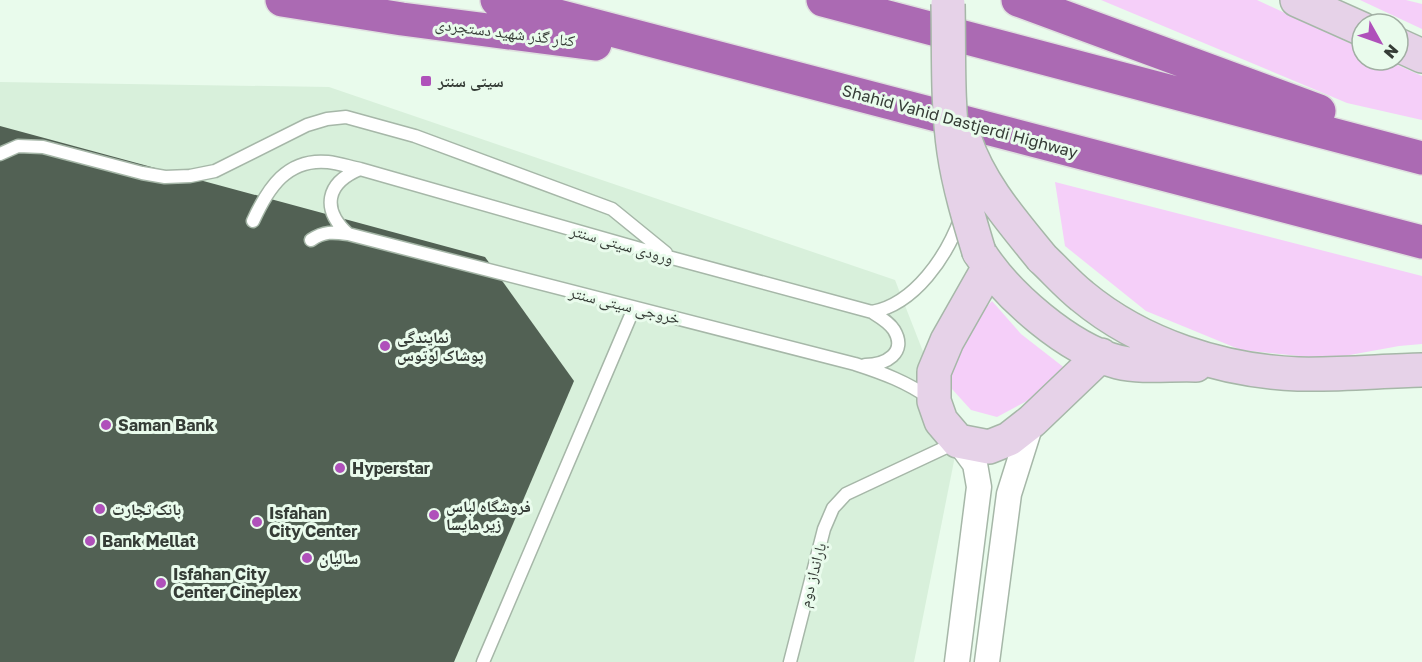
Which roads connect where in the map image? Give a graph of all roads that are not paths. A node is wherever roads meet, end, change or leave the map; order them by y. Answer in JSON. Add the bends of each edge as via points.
{"nodes":[{"id":1,"x":282,"y":0,"type":"edge"},
{"id":2,"x":497,"y":0,"type":"edge"},
{"id":3,"x":823,"y":0,"type":"edge"},
{"id":4,"x":1018,"y":0,"type":"edge"},
{"id":5,"x":1297,"y":0,"type":"edge"},
{"id":6,"x":948,"y":1,"type":"edge"},
{"id":7,"x":1350,"y":24,"type":"edge"},
{"id":8,"x":728,"y":61,"type":"junction"},
{"id":9,"x":949,"y":92,"type":"junction"},
{"id":10,"x":1422,"y":150,"type":"edge"},
{"id":11,"x":0,"y":154,"type":"edge"},
{"id":12,"x":1422,"y":158,"type":"edge"},
{"id":13,"x":360,"y":169,"type":"junction"},
{"id":14,"x":965,"y":205,"type":"junction"},
{"id":15,"x":253,"y":221,"type":"dead end"},
{"id":16,"x":348,"y":234,"type":"junction"},
{"id":17,"x":311,"y":240,"type":"dead end"},
{"id":18,"x":1422,"y":242,"type":"edge"},
{"id":19,"x":672,"y":258,"type":"junction"},
{"id":20,"x":984,"y":259,"type":"junction"},
{"id":21,"x":634,"y":308,"type":"junction"},
{"id":22,"x":872,"y":312,"type":"junction"},
{"id":23,"x":1101,"y":355,"type":"junction"},
{"id":24,"x":855,"y":364,"type":"junction"},
{"id":25,"x":1257,"y":369,"type":"junction"},
{"id":26,"x":1422,"y":370,"type":"edge"},
{"id":27,"x":934,"y":401,"type":"junction"},
{"id":28,"x":1032,"y":421,"type":"junction"},
{"id":29,"x":958,"y":441,"type":"junction"},
{"id":30,"x":483,"y":662,"type":"edge"},
{"id":31,"x":790,"y":662,"type":"edge"},
{"id":32,"x":957,"y":662,"type":"edge"},
{"id":33,"x":987,"y":662,"type":"edge"}],
"edges":[{"from":1,"to":8,"type":"highway","name":"کنار گذر شهید دستجردی"},
{"from":2,"to":8,"type":"highway","name":"Shahid Vahid Dastjerdi Highway"},
{"from":3,"to":12,"type":"highway"},
{"from":4,"to":10,"type":"highway"},
{"from":5,"to":7,"type":"main road"},
{"from":6,"to":9,"type":"main road","bridge":true},
{"from":8,"to":18,"type":"highway","name":"Shahid Vahid Dastjerdi Highway"},
{"from":9,"to":14,"type":"main road","bridge":true,"via":[[954,152]]},
{"from":9,"to":25,"type":"main road","bridge":true,"via":[[970,156],[995,200],[1042,258],[1082,296],[1125,326],[1174,350]]},
{"from":11,"to":19,"type":"lane","via":[[18,146],[43,147],[142,173],[190,176],[215,171],[306,125],[346,117],[415,136],[612,209]]},
{"from":13,"to":15,"type":"lane","name":"ورودی سیتی سنتر","via":[[327,162],[304,164],[284,174],[265,196]]},
{"from":13,"to":16,"type":"lane","via":[[346,174],[330,197],[331,212]]},
{"from":13,"to":19,"type":"lane","name":"ورودی سیتی سنتر"},
{"from":14,"to":20,"type":"main road","bridge":true},
{"from":14,"to":22,"type":"lane","via":[[954,237],[939,261],[902,300]]},
{"from":16,"to":17,"type":"lane","name":"خروجی سیتی سنتر","via":[[331,232]]},
{"from":16,"to":21,"type":"lane","name":"خروجی سیتی سنتر"},
{"from":19,"to":22,"type":"lane","name":"ورودی سیتی سنتر"},
{"from":20,"to":23,"type":"main road","via":[[1044,322],[1073,343]]},
{"from":20,"to":27,"type":"main road","via":[[934,372]]},
{"from":21,"to":24,"type":"lane","name":"خروجی سیتی سنتر"},
{"from":21,"to":30,"type":"lane"},
{"from":22,"to":24,"type":"lane","via":[[894,329],[897,351],[880,363]]},
{"from":23,"to":25,"type":"main road","via":[[1117,362],[1143,365]]},
{"from":23,"to":28,"type":"main road"},
{"from":24,"to":27,"type":"lane","name":"خروجی سیتی سنتر","via":[[901,380]]},
{"from":25,"to":26,"type":"main road","via":[[1298,374]]},
{"from":27,"to":29,"type":"main road","via":[[941,421]]},
{"from":28,"to":29,"type":"main road","via":[[1009,439],[989,447]]},
{"from":28,"to":33,"type":"street","via":[[1009,494]]},
{"from":29,"to":31,"type":"lane","name":"بارانداز دوم","via":[[846,494],[833,508],[824,529]]},
{"from":29,"to":32,"type":"street","via":[[975,464],[979,487]]}]}
